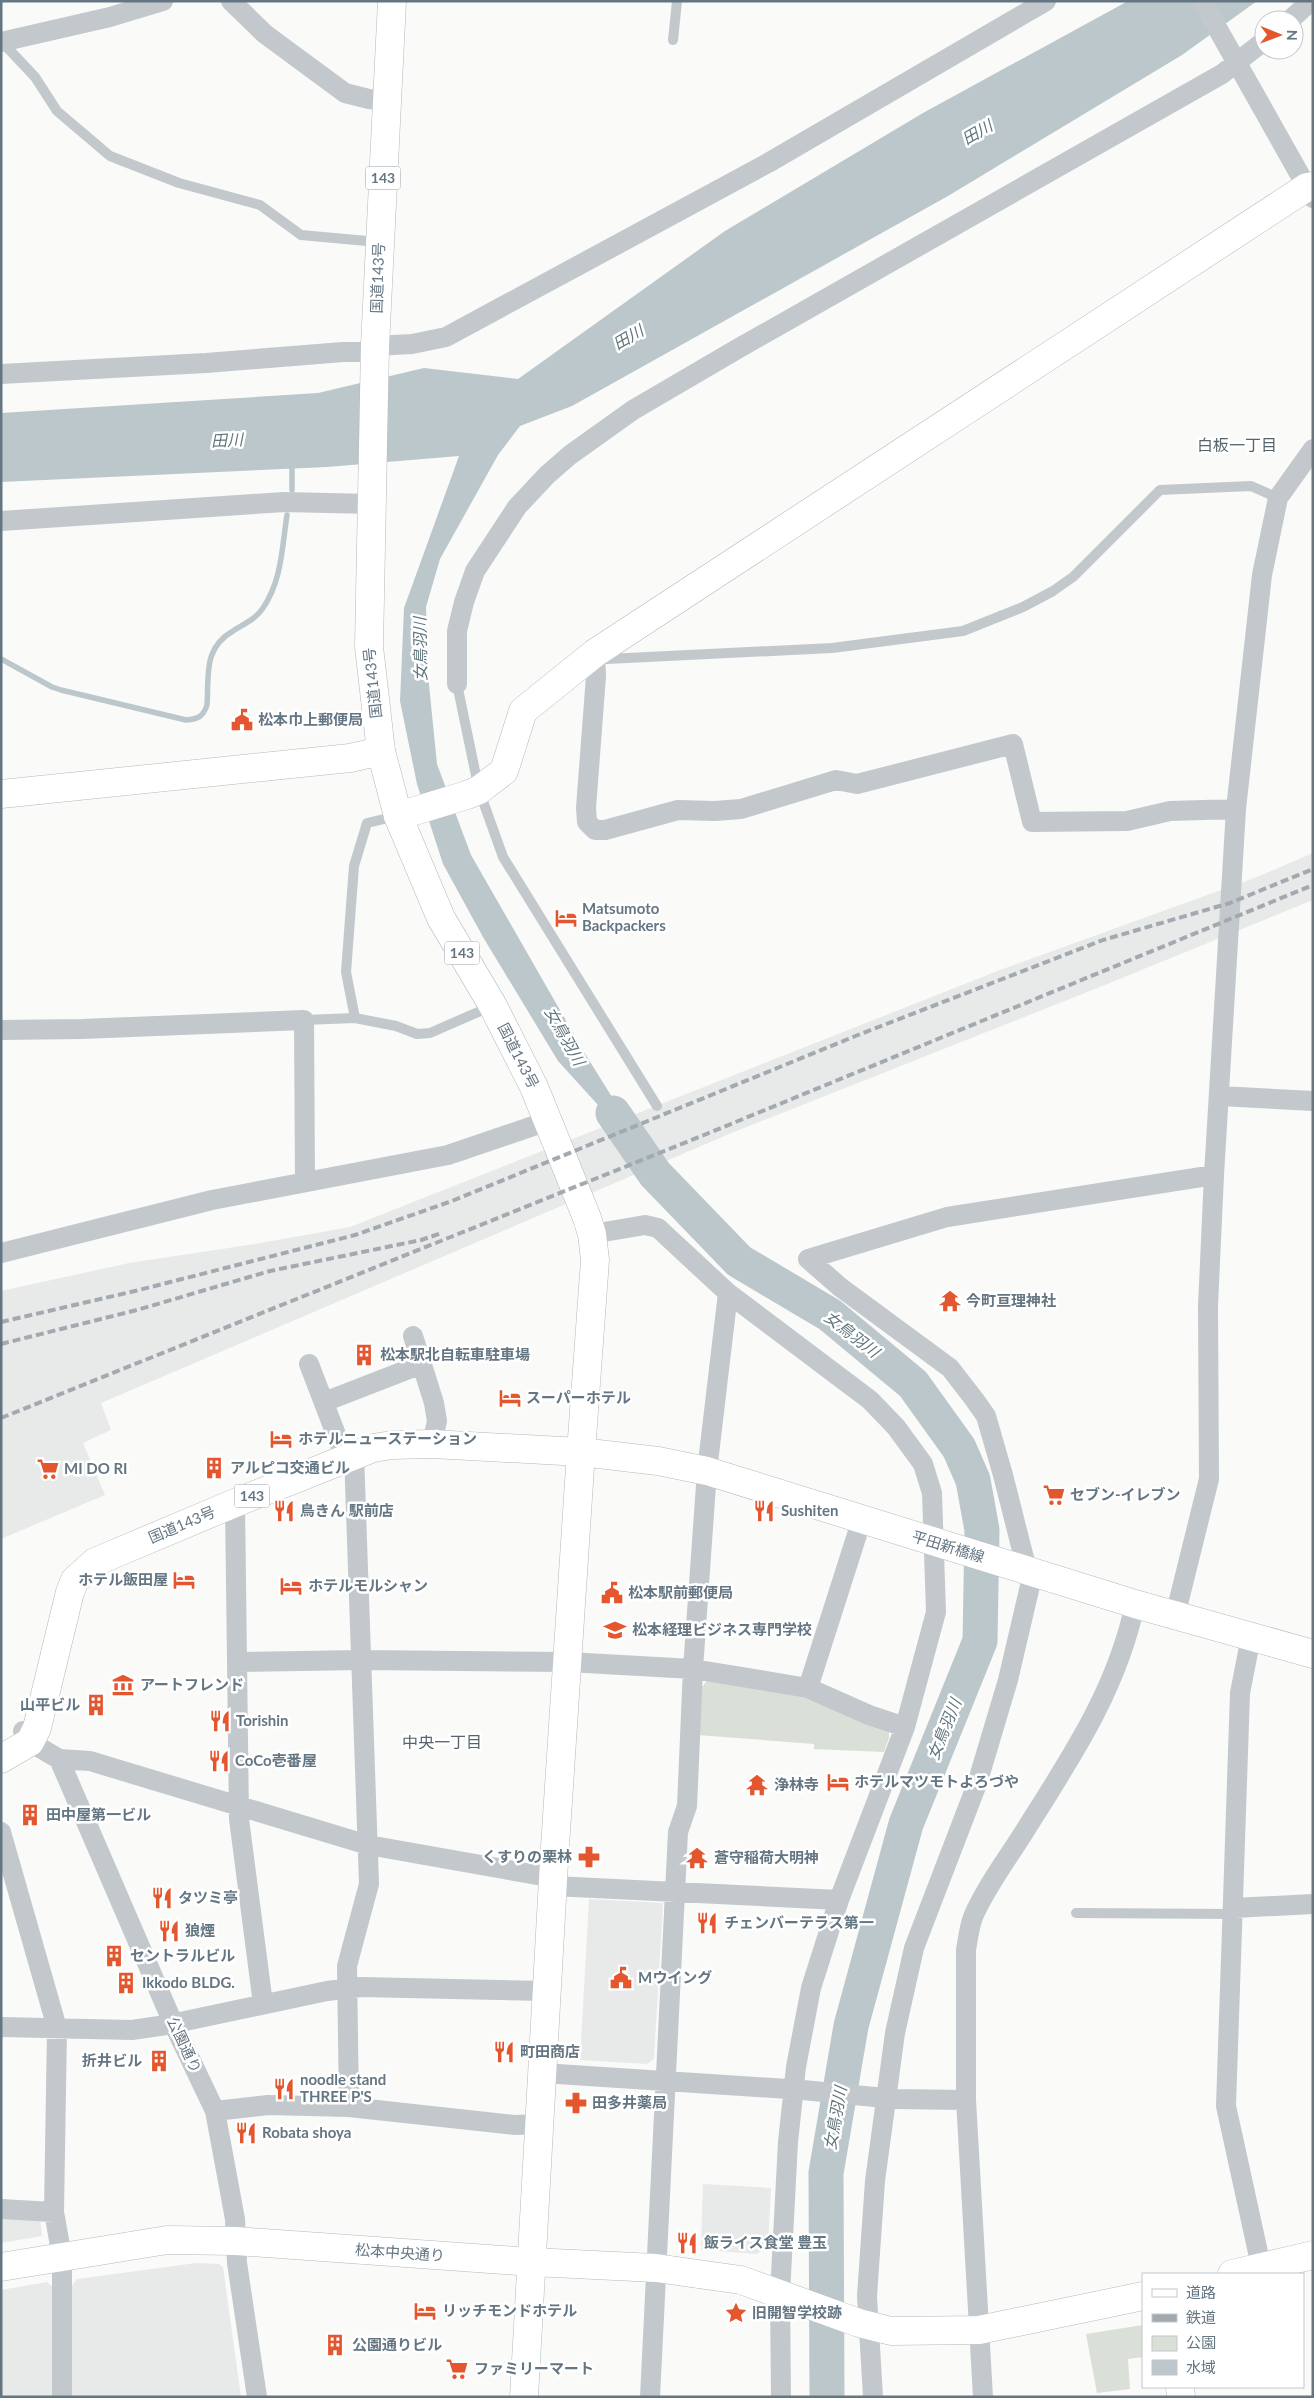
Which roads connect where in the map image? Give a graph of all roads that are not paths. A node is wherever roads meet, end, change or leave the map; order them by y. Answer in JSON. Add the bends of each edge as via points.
{"nodes":[{"id":1,"x":163,"y":1,"type":"edge"},
{"id":2,"x":231,"y":1,"type":"edge"},
{"id":3,"x":392,"y":1,"type":"edge"},
{"id":4,"x":677,"y":1,"type":"edge"},
{"id":5,"x":1046,"y":1,"type":"edge"},
{"id":6,"x":1202,"y":1,"type":"edge"},
{"id":7,"x":1311,"y":1,"type":"edge"},
{"id":8,"x":1301,"y":10,"type":"edge"},
{"id":9,"x":673,"y":40,"type":"dead end"},
{"id":10,"x":2,"y":42,"type":"edge"},
{"id":11,"x":1254,"y":47,"type":"edge"},
{"id":12,"x":1234,"y":58,"type":"junction"},
{"id":13,"x":387,"y":101,"type":"junction"},
{"id":14,"x":1311,"y":190,"type":"edge"},
{"id":15,"x":379,"y":242,"type":"junction"},
{"id":16,"x":375,"y":351,"type":"junction"},
{"id":17,"x":1,"y":374,"type":"edge"},
{"id":18,"x":1313,"y":448,"type":"edge"},
{"id":19,"x":1278,"y":498,"type":"junction"},
{"id":20,"x":372,"y":499,"type":"junction"},
{"id":21,"x":1,"y":521,"type":"edge"},
{"id":22,"x":594,"y":654,"type":"junction"},
{"id":23,"x":457,"y":684,"type":"joint"},
{"id":24,"x":381,"y":751,"type":"junction"},
{"id":25,"x":473,"y":793,"type":"junction"},
{"id":26,"x":1,"y":794,"type":"edge"},
{"id":27,"x":1236,"y":809,"type":"junction"},
{"id":28,"x":406,"y":813,"type":"junction"},
{"id":29,"x":493,"y":1006,"type":"junction"},
{"id":30,"x":355,"y":1018,"type":"junction"},
{"id":31,"x":304,"y":1020,"type":"junction"},
{"id":32,"x":1,"y":1030,"type":"edge"},
{"id":33,"x":1220,"y":1096,"type":"junction"},
{"id":34,"x":1313,"y":1101,"type":"edge"},
{"id":35,"x":657,"y":1106,"type":"dead end"},
{"id":36,"x":548,"y":1121,"type":"junction"},
{"id":37,"x":1214,"y":1175,"type":"junction"},
{"id":38,"x":305,"y":1182,"type":"junction"},
{"id":39,"x":592,"y":1234,"type":"junction"},
{"id":40,"x":1,"y":1253,"type":"edge"},
{"id":41,"x":728,"y":1293,"type":"junction"},
{"id":42,"x":413,"y":1336,"type":"dead end"},
{"id":43,"x":422,"y":1364,"type":"junction"},
{"id":44,"x":313,"y":1366,"type":"dead end"},
{"id":45,"x":324,"y":1402,"type":"junction"},
{"id":46,"x":432,"y":1444,"type":"junction"},
{"id":47,"x":581,"y":1452,"type":"junction"},
{"id":48,"x":350,"y":1456,"type":"junction"},
{"id":49,"x":707,"y":1471,"type":"junction"},
{"id":50,"x":236,"y":1503,"type":"junction"},
{"id":51,"x":862,"y":1519,"type":"junction"},
{"id":52,"x":942,"y":1545,"type":"junction"},
{"id":53,"x":1024,"y":1570,"type":"junction"},
{"id":54,"x":1135,"y":1604,"type":"junction"},
{"id":55,"x":1175,"y":1616,"type":"junction"},
{"id":56,"x":1251,"y":1637,"type":"junction"},
{"id":57,"x":1313,"y":1654,"type":"edge"},
{"id":58,"x":362,"y":1660,"type":"junction"},
{"id":59,"x":237,"y":1662,"type":"junction"},
{"id":60,"x":568,"y":1662,"type":"junction"},
{"id":61,"x":693,"y":1669,"type":"junction"},
{"id":62,"x":808,"y":1688,"type":"junction"},
{"id":63,"x":904,"y":1727,"type":"junction"},
{"id":64,"x":23,"y":1731,"type":"edge"},
{"id":65,"x":1,"y":1758,"type":"edge"},
{"id":66,"x":59,"y":1759,"type":"junction"},
{"id":67,"x":239,"y":1806,"type":"junction"},
{"id":68,"x":1,"y":1832,"type":"edge"},
{"id":69,"x":368,"y":1845,"type":"junction"},
{"id":70,"x":553,"y":1882,"type":"junction"},
{"id":71,"x":676,"y":1891,"type":"junction"},
{"id":72,"x":839,"y":1900,"type":"junction"},
{"id":73,"x":1313,"y":1904,"type":"edge"},
{"id":74,"x":1233,"y":1911,"type":"junction"},
{"id":75,"x":1076,"y":1913,"type":"dead end"},
{"id":76,"x":348,"y":1988,"type":"junction"},
{"id":77,"x":547,"y":1992,"type":"junction"},
{"id":78,"x":263,"y":2004,"type":"junction"},
{"id":79,"x":173,"y":2023,"type":"junction"},
{"id":80,"x":1,"y":2027,"type":"edge"},
{"id":81,"x":57,"y":2028,"type":"junction"},
{"id":82,"x":542,"y":2073,"type":"junction"},
{"id":83,"x":666,"y":2080,"type":"junction"},
{"id":84,"x":803,"y":2090,"type":"junction"},
{"id":85,"x":881,"y":2098,"type":"junction"},
{"id":86,"x":966,"y":2100,"type":"junction"},
{"id":87,"x":349,"y":2107,"type":"junction"},
{"id":88,"x":215,"y":2112,"type":"junction"},
{"id":89,"x":540,"y":2124,"type":"junction"},
{"id":90,"x":1,"y":2209,"type":"edge"},
{"id":91,"x":54,"y":2212,"type":"junction"},
{"id":92,"x":236,"y":2241,"type":"junction"},
{"id":93,"x":1313,"y":2255,"type":"edge"},
{"id":94,"x":62,"y":2257,"type":"junction"},
{"id":95,"x":532,"y":2262,"type":"junction"},
{"id":96,"x":1261,"y":2266,"type":"junction"},
{"id":97,"x":1,"y":2267,"type":"edge"},
{"id":98,"x":656,"y":2268,"type":"junction"},
{"id":99,"x":1236,"y":2273,"type":"edge"},
{"id":100,"x":1142,"y":2296,"type":"edge"},
{"id":101,"x":788,"y":2297,"type":"junction"},
{"id":102,"x":864,"y":2324,"type":"junction"},
{"id":103,"x":979,"y":2330,"type":"junction"},
{"id":104,"x":62,"y":2397,"type":"edge"},
{"id":105,"x":257,"y":2397,"type":"edge"},
{"id":106,"x":524,"y":2397,"type":"edge"},
{"id":107,"x":650,"y":2397,"type":"edge"},
{"id":108,"x":781,"y":2397,"type":"edge"},
{"id":109,"x":873,"y":2397,"type":"edge"},
{"id":110,"x":983,"y":2397,"type":"edge"}],
"edges":[{"from":1,"to":10,"type":"street"},
{"from":2,"to":13,"type":"street","via":[[265,34],[345,93]]},
{"from":3,"to":13,"type":"main road","name":"国道143号","number":"143"},
{"from":4,"to":9,"type":"lane"},
{"from":5,"to":16,"type":"street","via":[[768,163],[446,337]]},
{"from":6,"to":12,"type":"street"},
{"from":7,"to":8,"type":"street"},
{"from":10,"to":15,"type":"lane","via":[[34,77],[57,111],[110,156],[179,183],[260,205],[301,235]]},
{"from":11,"to":12,"type":"street"},
{"from":12,"to":14,"type":"street"},
{"from":12,"to":23,"type":"street","via":[[1027,186],[633,410],[570,455],[517,507],[475,570],[457,631]]},
{"from":13,"to":15,"type":"main road","name":"国道143号","number":"143"},
{"from":14,"to":22,"type":"main road"},
{"from":15,"to":16,"type":"main road","name":"国道143号","number":"143"},
{"from":16,"to":17,"type":"street"},
{"from":16,"to":20,"type":"main road","name":"国道143号","number":"143"},
{"from":18,"to":19,"type":"street"},
{"from":19,"to":22,"type":"lane","via":[[1252,486],[1160,490],[1072,577],[1053,591],[964,631],[832,648],[607,659]]},
{"from":19,"to":27,"type":"street","via":[[1262,575]]},
{"from":20,"to":21,"type":"street"},
{"from":20,"to":24,"type":"main road","name":"国道143号","number":"143","via":[[369,647]]},
{"from":22,"to":25,"type":"main road","via":[[523,711],[504,771]]},
{"from":22,"to":27,"type":"street","via":[[596,676],[586,808],[587,822],[595,830],[678,810],[741,808],[836,780],[857,784],[1014,744],[1032,822],[1127,821],[1170,811]]},
{"from":23,"to":25,"type":"lane"},
{"from":24,"to":26,"type":"main road","via":[[350,758]]},
{"from":24,"to":28,"type":"main road","name":"国道143号","number":"143"},
{"from":25,"to":28,"type":"main road"},
{"from":25,"to":35,"type":"lane","via":[[503,857]]},
{"from":27,"to":33,"type":"street"},
{"from":28,"to":29,"type":"main road","name":"国道143号","number":"143","via":[[441,918]]},
{"from":28,"to":30,"type":"lane","via":[[367,823],[354,866],[346,972]]},
{"from":29,"to":30,"type":"lane","via":[[430,1033],[417,1034]]},
{"from":29,"to":36,"type":"main road","name":"国道143号","number":"143"},
{"from":30,"to":31,"type":"lane"},
{"from":31,"to":32,"type":"street"},
{"from":31,"to":38,"type":"street"},
{"from":33,"to":34,"type":"street"},
{"from":33,"to":37,"type":"street"},
{"from":36,"to":38,"type":"street","via":[[448,1154]]},
{"from":36,"to":39,"type":"main road","name":"国道143号","number":"143"},
{"from":37,"to":53,"type":"street","via":[[947,1217],[808,1259],[840,1287],[950,1368],[978,1404],[986,1416],[1003,1474],[1025,1562]]},
{"from":37,"to":55,"type":"street","via":[[1208,1306],[1210,1479]]},
{"from":38,"to":40,"type":"street","via":[[212,1200]]},
{"from":39,"to":41,"type":"street","via":[[644,1225],[658,1228]]},
{"from":39,"to":47,"type":"main road","name":"国道143号","number":"143","via":[[596,1260]]},
{"from":41,"to":49,"type":"street"},
{"from":41,"to":52,"type":"street","via":[[870,1400],[896,1427],[923,1464]]},
{"from":42,"to":43,"type":"street"},
{"from":43,"to":45,"type":"street"},
{"from":43,"to":46,"type":"street","via":[[437,1421]]},
{"from":44,"to":45,"type":"street"},
{"from":45,"to":48,"type":"street"},
{"from":46,"to":47,"type":"main road","name":"国道143号","number":"143"},
{"from":46,"to":48,"type":"main road","name":"国道143号","number":"143","via":[[392,1445]]},
{"from":47,"to":49,"type":"main road","name":"平田新橋線","via":[[658,1461]]},
{"from":47,"to":60,"type":"main road"},
{"from":48,"to":50,"type":"main road","name":"国道143号","number":"143"},
{"from":48,"to":58,"type":"street"},
{"from":49,"to":51,"type":"main road","name":"平田新橋線"},
{"from":49,"to":61,"type":"street"},
{"from":50,"to":59,"type":"street"},
{"from":50,"to":64,"type":"main road","name":"国道143号","number":"143","via":[[95,1562],[82,1572],[70,1592]]},
{"from":51,"to":52,"type":"main road","name":"平田新橋線"},
{"from":51,"to":62,"type":"street"},
{"from":52,"to":53,"type":"main road","name":"平田新橋線"},
{"from":52,"to":63,"type":"street","via":[[936,1612]]},
{"from":53,"to":54,"type":"main road","name":"平田新橋線"},
{"from":53,"to":85,"type":"street","via":[[1008,1680],[977,1784],[914,1948]]},
{"from":54,"to":55,"type":"main road","name":"平田新橋線"},
{"from":54,"to":86,"type":"street","via":[[1104,1699],[974,1916],[966,1950]]},
{"from":55,"to":56,"type":"main road","name":"平田新橋線"},
{"from":56,"to":57,"type":"main road","name":"平田新橋線"},
{"from":56,"to":74,"type":"street","via":[[1240,1693]]},
{"from":58,"to":59,"type":"street"},
{"from":58,"to":60,"type":"street"},
{"from":58,"to":69,"type":"street"},
{"from":59,"to":67,"type":"street"},
{"from":60,"to":61,"type":"street"},
{"from":60,"to":70,"type":"main road"},
{"from":61,"to":62,"type":"street"},
{"from":61,"to":71,"type":"street","via":[[687,1806],[678,1832]]},
{"from":62,"to":63,"type":"street"},
{"from":63,"to":72,"type":"street"},
{"from":64,"to":65,"type":"main road"},
{"from":64,"to":66,"type":"street"},
{"from":66,"to":67,"type":"street","via":[[90,1761]]},
{"from":66,"to":79,"type":"street","name":"公園通り"},
{"from":67,"to":69,"type":"street"},
{"from":67,"to":78,"type":"street"},
{"from":68,"to":81,"type":"street"},
{"from":69,"to":70,"type":"street"},
{"from":69,"to":76,"type":"street","via":[[369,1884],[347,1966]]},
{"from":70,"to":71,"type":"street"},
{"from":70,"to":77,"type":"main road"},
{"from":71,"to":72,"type":"street"},
{"from":71,"to":83,"type":"street"},
{"from":72,"to":84,"type":"street","via":[[811,1988],[796,2067]]},
{"from":73,"to":74,"type":"street"},
{"from":74,"to":75,"type":"lane"},
{"from":74,"to":96,"type":"street","via":[[1226,2106]]},
{"from":76,"to":77,"type":"street"},
{"from":76,"to":78,"type":"street"},
{"from":76,"to":87,"type":"street"},
{"from":77,"to":82,"type":"main road"},
{"from":78,"to":79,"type":"street"},
{"from":79,"to":81,"type":"street","via":[[132,2030]]},
{"from":79,"to":88,"type":"street","name":"公園通り"},
{"from":80,"to":81,"type":"street"},
{"from":81,"to":91,"type":"street"},
{"from":82,"to":83,"type":"street"},
{"from":82,"to":89,"type":"main road"},
{"from":83,"to":84,"type":"street"},
{"from":83,"to":98,"type":"street"},
{"from":84,"to":85,"type":"street"},
{"from":84,"to":101,"type":"street","via":[[788,2142]]},
{"from":85,"to":86,"type":"street"},
{"from":85,"to":102,"type":"street"},
{"from":86,"to":103,"type":"street"},
{"from":87,"to":88,"type":"street","via":[[268,2105]]},
{"from":87,"to":89,"type":"street"},
{"from":88,"to":92,"type":"street","name":"公園通り"},
{"from":89,"to":95,"type":"main road"},
{"from":90,"to":91,"type":"street"},
{"from":91,"to":94,"type":"street"},
{"from":92,"to":94,"type":"main road","name":"松本中央通り","via":[[167,2240]]},
{"from":92,"to":95,"type":"main road","name":"松本中央通り"},
{"from":92,"to":105,"type":"street","name":"公園通り"},
{"from":93,"to":96,"type":"main road"},
{"from":94,"to":97,"type":"main road","name":"松本中央通り"},
{"from":94,"to":104,"type":"street"},
{"from":95,"to":98,"type":"main road","name":"松本中央通り"},
{"from":95,"to":106,"type":"main road"},
{"from":96,"to":99,"type":"main road"},
{"from":98,"to":101,"type":"main road","name":"松本中央通り","via":[[741,2280]]},
{"from":98,"to":107,"type":"street"},
{"from":100,"to":103,"type":"main road","name":"松本中央通り"},
{"from":101,"to":102,"type":"main road","name":"松本中央通り"},
{"from":101,"to":108,"type":"street"},
{"from":102,"to":103,"type":"main road","name":"松本中央通り","via":[[891,2331]]},
{"from":102,"to":109,"type":"street"},
{"from":103,"to":110,"type":"street"}]}
